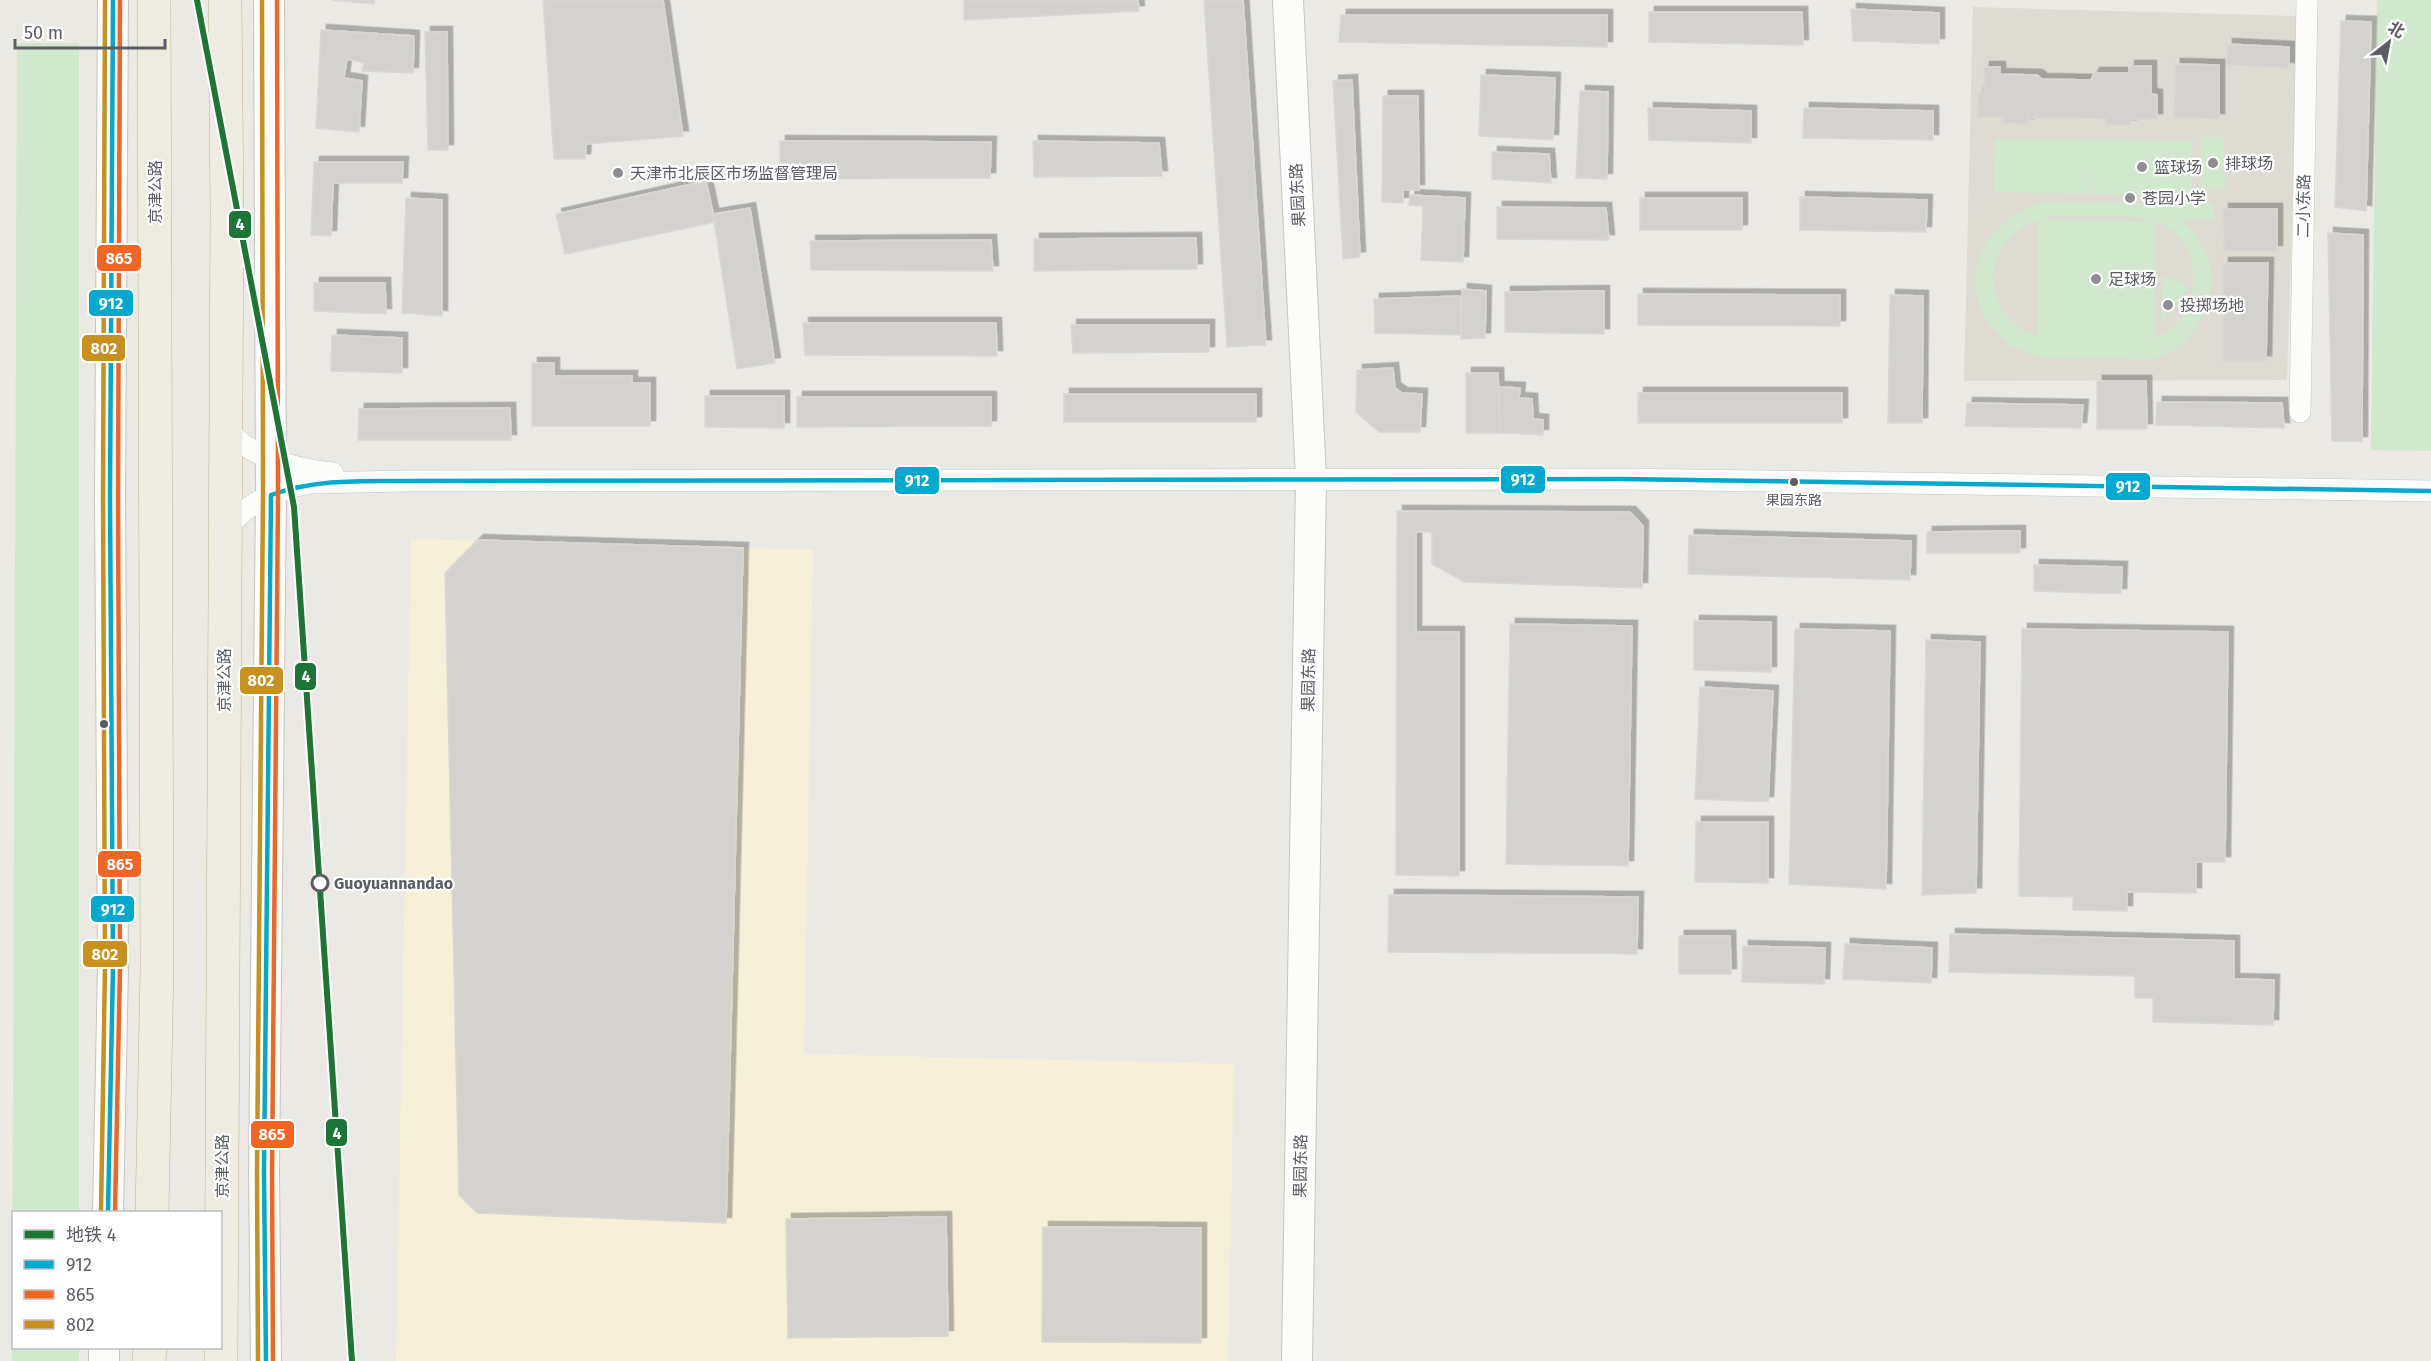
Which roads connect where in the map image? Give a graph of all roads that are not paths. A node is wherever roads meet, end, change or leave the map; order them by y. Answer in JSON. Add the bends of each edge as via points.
{"nodes":[{"id":1,"x":113,"y":0,"type":"edge"},
{"id":2,"x":154,"y":0,"type":"edge"},
{"id":3,"x":225,"y":0,"type":"edge"},
{"id":4,"x":269,"y":0,"type":"edge"},
{"id":5,"x":1276,"y":0,"type":"edge"},
{"id":6,"x":1288,"y":0,"type":"edge"},
{"id":7,"x":2307,"y":0,"type":"edge"},
{"id":8,"x":2300,"y":412,"type":"dead end"},
{"id":9,"x":226,"y":427,"type":"junction"},
{"id":10,"x":271,"y":458,"type":"junction"},
{"id":11,"x":1304,"y":475,"type":"junction"},
{"id":12,"x":2431,"y":478,"type":"edge"},
{"id":13,"x":2431,"y":491,"type":"edge"},
{"id":14,"x":271,"y":495,"type":"junction"},
{"id":15,"x":225,"y":531,"type":"junction"},
{"id":16,"x":108,"y":1211,"type":"edge"},
{"id":17,"x":152,"y":1211,"type":"edge"},
{"id":18,"x":222,"y":1211,"type":"edge"},
{"id":19,"x":266,"y":1361,"type":"edge"},
{"id":20,"x":1285,"y":1361,"type":"edge"},
{"id":21,"x":1297,"y":1361,"type":"edge"}],
"edges":[{"from":1,"to":16,"type":"street","via":[[113,967]]},
{"from":2,"to":17,"type":"highway","name":"京津公路","via":[[157,968]]},
{"from":3,"to":9,"type":"highway","name":"京津公路"},
{"from":4,"to":10,"type":"street"},
{"from":5,"to":11,"type":"street","name":"果园东路"},
{"from":6,"to":11,"type":"street","name":"果园东路"},
{"from":7,"to":8,"type":"street","name":"二小东路"},
{"from":9,"to":10,"type":"street","via":[[253,451]]},
{"from":9,"to":15,"type":"highway","name":"京津公路"},
{"from":10,"to":11,"type":"street","via":[[332,472],[692,470]]},
{"from":10,"to":14,"type":"street"},
{"from":11,"to":12,"type":"street","via":[[1938,473]]},
{"from":11,"to":13,"type":"street"},
{"from":11,"to":14,"type":"street","via":[[406,481],[310,483]]},
{"from":11,"to":20,"type":"street","name":"果园东路"},
{"from":11,"to":21,"type":"street","name":"果园东路"},
{"from":14,"to":15,"type":"street","via":[[244,510]]},
{"from":14,"to":19,"type":"street","via":[[264,1173]]},
{"from":15,"to":18,"type":"highway","name":"京津公路"}]}
